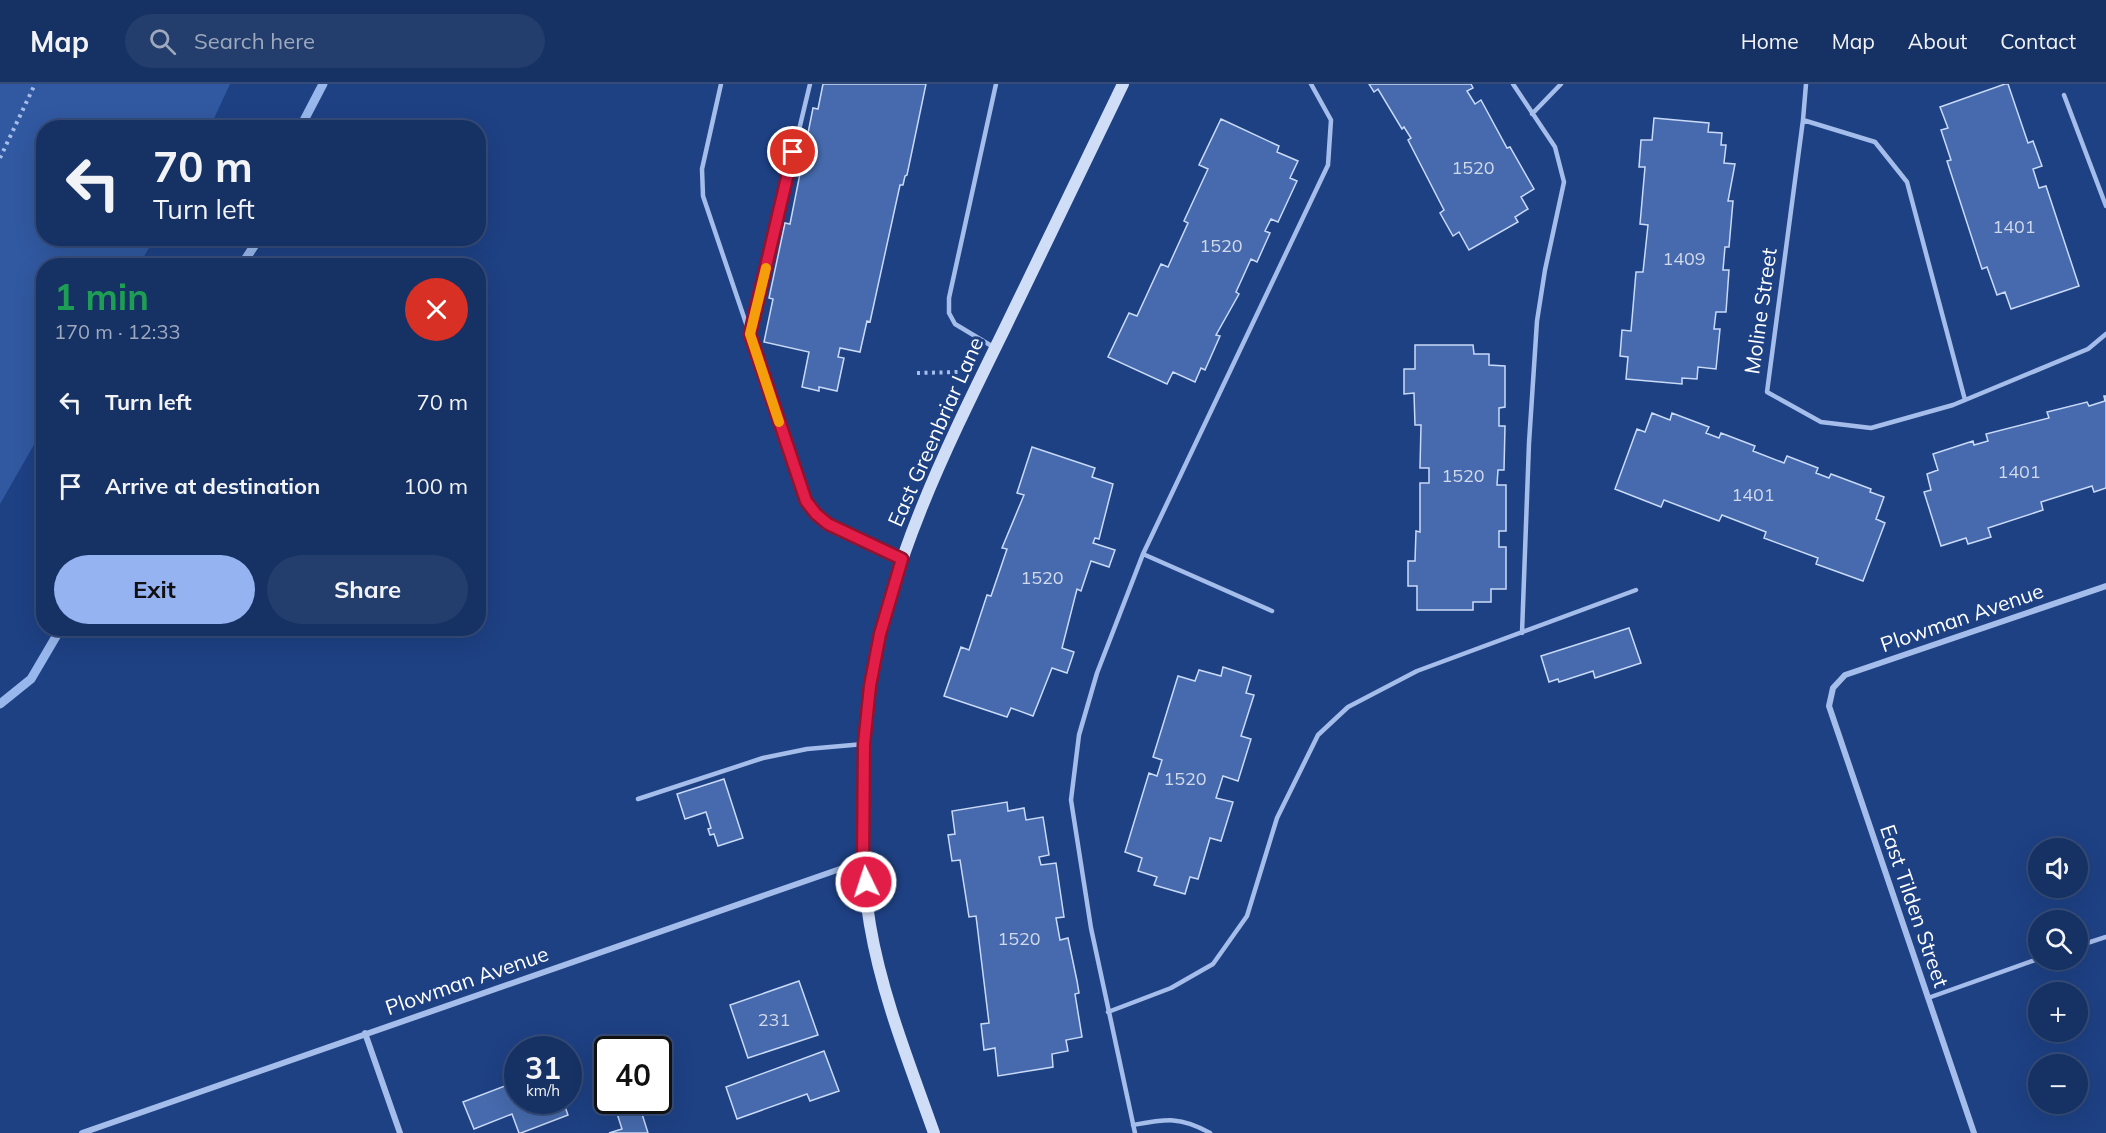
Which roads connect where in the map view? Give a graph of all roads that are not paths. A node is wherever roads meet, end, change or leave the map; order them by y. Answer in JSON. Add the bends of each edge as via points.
{"nodes":[{"id":1,"x":722,"y":84,"type":"edge"},
{"id":2,"x":810,"y":84,"type":"edge"},
{"id":3,"x":996,"y":84,"type":"edge"},
{"id":4,"x":1123,"y":84,"type":"edge"},
{"id":5,"x":1311,"y":84,"type":"edge"},
{"id":6,"x":1512,"y":84,"type":"edge"},
{"id":7,"x":1561,"y":84,"type":"edge"},
{"id":8,"x":1806,"y":84,"type":"edge"},
{"id":9,"x":2064,"y":95,"type":"dead end"},
{"id":10,"x":1532,"y":114,"type":"junction"},
{"id":11,"x":1803,"y":120,"type":"junction"},
{"id":12,"x":2106,"y":206,"type":"edge"},
{"id":13,"x":750,"y":334,"type":"junction"},
{"id":14,"x":2106,"y":334,"type":"edge"},
{"id":15,"x":995,"y":348,"type":"junction"},
{"id":16,"x":1965,"y":400,"type":"junction"},
{"id":17,"x":1143,"y":554,"type":"junction"},
{"id":18,"x":902,"y":559,"type":"junction"},
{"id":19,"x":2106,"y":586,"type":"edge"},
{"id":20,"x":1636,"y":590,"type":"dead end"},
{"id":21,"x":1272,"y":610,"type":"dead end"},
{"id":22,"x":1522,"y":633,"type":"junction"},
{"id":23,"x":1833,"y":688,"type":"joint"},
{"id":24,"x":864,"y":744,"type":"junction"},
{"id":25,"x":638,"y":799,"type":"dead end"},
{"id":26,"x":863,"y":861,"type":"junction"},
{"id":27,"x":2106,"y":937,"type":"edge"},
{"id":28,"x":2088,"y":943,"type":"edge"},
{"id":29,"x":2028,"y":963,"type":"edge"},
{"id":30,"x":1928,"y":998,"type":"junction"},
{"id":31,"x":1108,"y":1012,"type":"junction"},
{"id":32,"x":365,"y":1033,"type":"junction"},
{"id":33,"x":1133,"y":1125,"type":"junction"},
{"id":34,"x":82,"y":1133,"type":"edge"},
{"id":35,"x":400,"y":1133,"type":"edge"},
{"id":36,"x":934,"y":1133,"type":"edge"},
{"id":37,"x":1135,"y":1133,"type":"edge"},
{"id":38,"x":1210,"y":1133,"type":"edge"},
{"id":39,"x":1974,"y":1133,"type":"edge"}],
"edges":[{"from":1,"to":13,"type":"lane","via":[[702,168],[703,196]]},
{"from":2,"to":13,"type":"lane"},
{"from":3,"to":15,"type":"lane","via":[[949,298],[949,314],[955,324]]},
{"from":4,"to":15,"type":"street","name":"East Greenbriar Lane"},
{"from":5,"to":17,"type":"lane","via":[[1331,120],[1328,165]]},
{"from":6,"to":10,"type":"lane"},
{"from":7,"to":10,"type":"lane"},
{"from":8,"to":11,"type":"lane","name":"Moline Street"},
{"from":9,"to":12,"type":"lane"},
{"from":10,"to":22,"type":"lane","via":[[1555,147],[1564,182],[1537,321]]},
{"from":11,"to":16,"type":"lane","via":[[1875,142],[1907,182]]},
{"from":11,"to":16,"type":"lane","name":"Moline Street","via":[[1767,392],[1821,422],[1871,428]]},
{"from":13,"to":18,"type":"lane","via":[[806,501],[828,524]]},
{"from":14,"to":16,"type":"lane","name":"Moline Street","via":[[2088,349]]},
{"from":15,"to":18,"type":"street","name":"East Greenbriar Lane"},
{"from":17,"to":21,"type":"lane"},
{"from":17,"to":31,"type":"lane","via":[[1097,673],[1079,735],[1071,800],[1090,928]]},
{"from":18,"to":24,"type":"street","name":"East Greenbriar Lane","via":[[880,634]]},
{"from":19,"to":23,"type":"street","name":"Plowman Avenue","via":[[1845,675]]},
{"from":20,"to":22,"type":"lane"},
{"from":22,"to":31,"type":"lane","via":[[1417,671],[1348,707],[1318,735],[1277,818],[1247,916],[1213,964],[1170,988]]},
{"from":23,"to":30,"type":"street","name":"East Tilden Street","via":[[1829,706]]},
{"from":24,"to":25,"type":"lane","via":[[763,758]]},
{"from":24,"to":26,"type":"street","name":"East Greenbriar Lane"},
{"from":26,"to":32,"type":"street","name":"Plowman Avenue"},
{"from":26,"to":36,"type":"street","name":"East Greenbriar Lane","via":[[870,924],[885,991]]},
{"from":27,"to":28,"type":"lane"},
{"from":29,"to":30,"type":"lane"},
{"from":30,"to":39,"type":"street","name":"East Tilden Street"},
{"from":31,"to":33,"type":"lane"},
{"from":32,"to":34,"type":"street","name":"Plowman Avenue"},
{"from":32,"to":35,"type":"street"},
{"from":33,"to":37,"type":"lane"},
{"from":33,"to":38,"type":"lane","via":[[1163,1119],[1192,1123]]}]}
